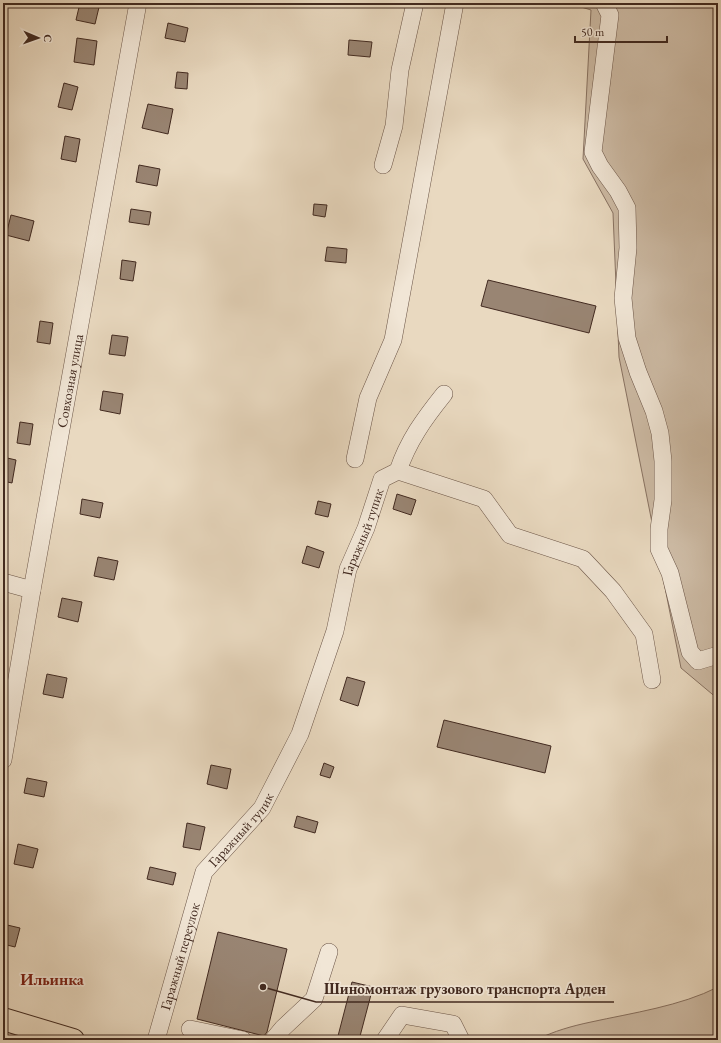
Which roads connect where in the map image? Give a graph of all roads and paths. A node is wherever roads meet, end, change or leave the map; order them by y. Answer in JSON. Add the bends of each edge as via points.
{"nodes":[{"id":1,"x":138,"y":3,"type":"edge"},
{"id":2,"x":415,"y":3,"type":"edge"},
{"id":3,"x":455,"y":3,"type":"edge"},
{"id":4,"x":604,"y":3,"type":"edge"},
{"id":5,"x":383,"y":165,"type":"dead end"},
{"id":6,"x":444,"y":394,"type":"dead end"},
{"id":7,"x":355,"y":459,"type":"dead end"},
{"id":8,"x":398,"y":471,"type":"junction"},
{"id":9,"x":3,"y":582,"type":"edge"},
{"id":10,"x":32,"y":590,"type":"junction"},
{"id":11,"x":718,"y":655,"type":"edge"},
{"id":12,"x":652,"y":680,"type":"dead end"},
{"id":13,"x":3,"y":760,"type":"edge"},
{"id":14,"x":204,"y":872,"type":"joint"},
{"id":15,"x":329,"y":952,"type":"dead end"},
{"id":16,"x":3,"y":1019,"type":"edge"},
{"id":17,"x":190,"y":1029,"type":"dead end"},
{"id":18,"x":73,"y":1040,"type":"edge"},
{"id":19,"x":156,"y":1040,"type":"edge"},
{"id":20,"x":243,"y":1040,"type":"edge"},
{"id":21,"x":273,"y":1040,"type":"edge"},
{"id":22,"x":386,"y":1040,"type":"edge"},
{"id":23,"x":461,"y":1040,"type":"edge"}],
"edges":[{"from":1,"to":10,"type":"street","name":"Совхозная улица"},
{"from":2,"to":5,"type":"street","via":[[400,70],[394,126]]},
{"from":3,"to":7,"type":"street","via":[[393,340],[368,398]]},
{"from":4,"to":11,"type":"street","via":[[610,15],[593,152],[627,208],[628,248],[623,298],[628,338],[660,433],[663,500],[659,549],[670,573],[690,652],[698,661]]},
{"from":6,"to":8,"type":"street","via":[[424,419],[404,453]]},
{"from":8,"to":12,"type":"street","via":[[484,500],[510,535],[583,559],[613,591],[644,634]]},
{"from":8,"to":14,"type":"street","name":"Гаражный тупик","via":[[382,480],[366,528],[348,569],[334,631],[300,734],[262,808]]},
{"from":9,"to":10,"type":"street"},
{"from":10,"to":13,"type":"street","name":"Совхозная улица"},
{"from":14,"to":19,"type":"street","name":"Гаражный переулок"},
{"from":15,"to":21,"type":"street","via":[[314,999]]},
{"from":16,"to":18,"type":"highway"},
{"from":17,"to":20,"type":"street"},
{"from":22,"to":23,"type":"street","via":[[402,1015],[453,1024]]}]}
